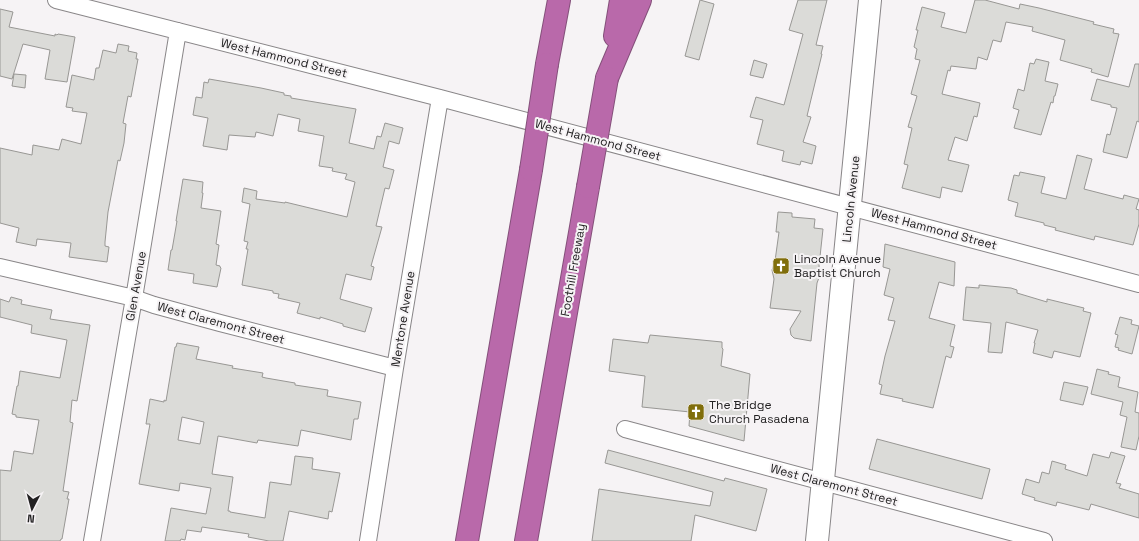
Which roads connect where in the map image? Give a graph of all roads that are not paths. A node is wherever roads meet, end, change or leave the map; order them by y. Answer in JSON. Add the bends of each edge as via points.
{"nodes":[{"id":1,"x":56,"y":0,"type":"edge"},
{"id":2,"x":549,"y":0,"type":"edge"},
{"id":3,"x":558,"y":0,"type":"edge"},
{"id":4,"x":621,"y":0,"type":"edge"},
{"id":5,"x":640,"y":0,"type":"edge"},
{"id":6,"x":870,"y":0,"type":"edge"},
{"id":7,"x":178,"y":31,"type":"junction"},
{"id":8,"x":547,"y":64,"type":"junction"},
{"id":9,"x":607,"y":78,"type":"junction"},
{"id":10,"x":440,"y":98,"type":"junction"},
{"id":11,"x":850,"y":207,"type":"junction"},
{"id":12,"x":0,"y":267,"type":"edge"},
{"id":13,"x":1139,"y":284,"type":"edge"},
{"id":14,"x":134,"y":298,"type":"junction"},
{"id":15,"x":395,"y":368,"type":"junction"},
{"id":16,"x":625,"y":429,"type":"dead end"},
{"id":17,"x":823,"y":482,"type":"junction"},
{"id":18,"x":92,"y":541,"type":"edge"},
{"id":19,"x":368,"y":541,"type":"edge"},
{"id":20,"x":467,"y":541,"type":"edge"},
{"id":21,"x":526,"y":541,"type":"edge"},
{"id":22,"x":817,"y":541,"type":"edge"},
{"id":23,"x":1044,"y":541,"type":"edge"}],
"edges":[{"from":1,"to":7,"type":"street","name":"West Hammond Street"},
{"from":2,"to":8,"type":"highway"},
{"from":3,"to":8,"type":"highway"},
{"from":4,"to":9,"type":"highway","name":"Foothill Freeway"},
{"from":5,"to":9,"type":"highway"},
{"from":6,"to":11,"type":"main road","name":"Lincoln Avenue"},
{"from":7,"to":10,"type":"street","name":"West Hammond Street"},
{"from":7,"to":14,"type":"street","name":"Glen Avenue"},
{"from":8,"to":20,"type":"highway","bridge":true},
{"from":9,"to":21,"type":"highway","name":"Foothill Freeway","bridge":true},
{"from":10,"to":11,"type":"street","name":"West Hammond Street"},
{"from":10,"to":15,"type":"street","name":"Mentone Avenue"},
{"from":11,"to":13,"type":"street","name":"West Hammond Street"},
{"from":11,"to":17,"type":"main road","name":"Lincoln Avenue"},
{"from":12,"to":14,"type":"street","name":"West Claremont Street"},
{"from":14,"to":15,"type":"street","name":"West Claremont Street","via":[[212,321]]},
{"from":14,"to":18,"type":"street","name":"Glen Avenue"},
{"from":15,"to":19,"type":"street","name":"Mentone Avenue"},
{"from":16,"to":17,"type":"street","name":"West Claremont Street"},
{"from":17,"to":22,"type":"main road","name":"Lincoln Avenue"},
{"from":17,"to":23,"type":"street","name":"West Claremont Street"}]}
